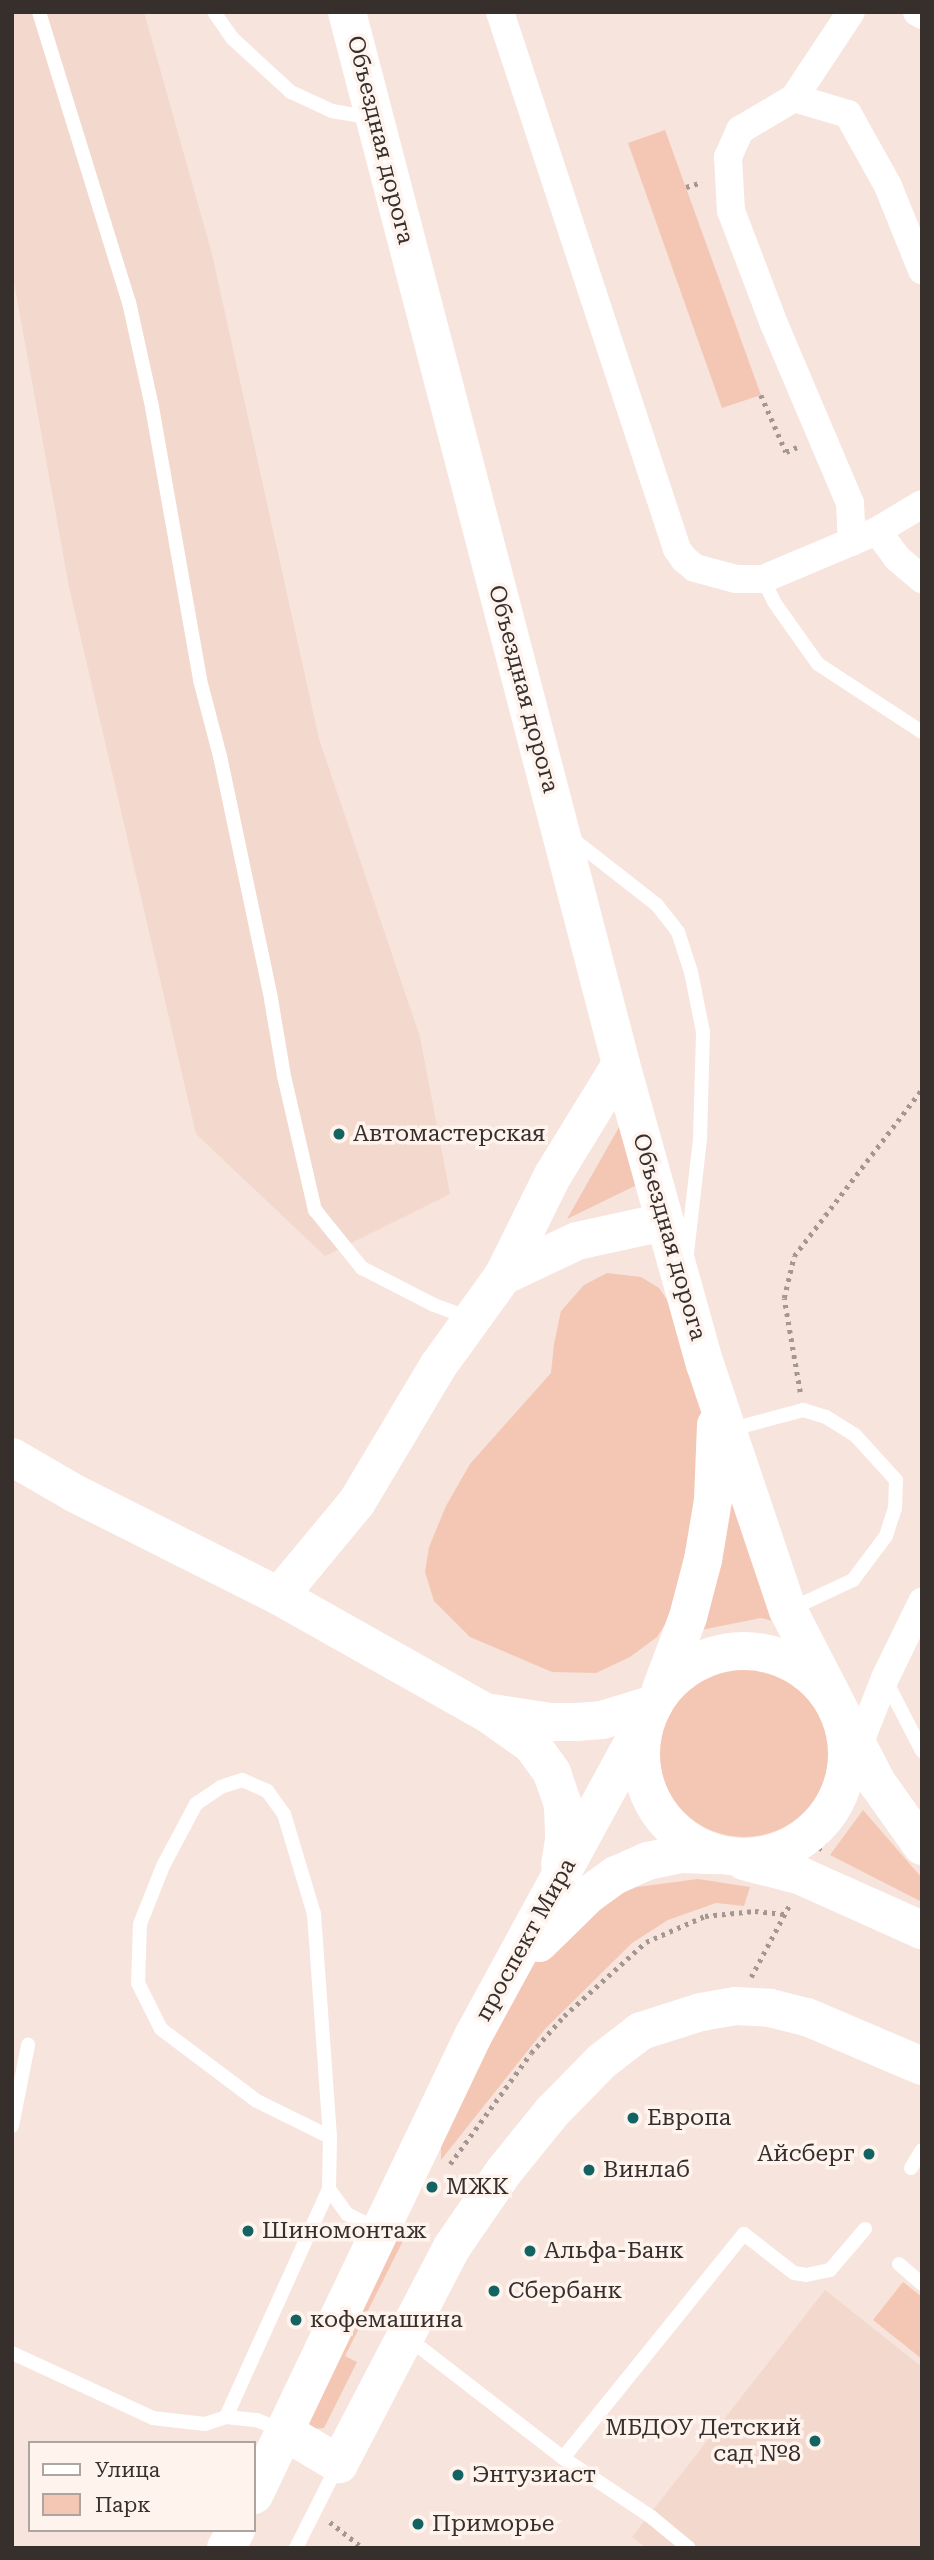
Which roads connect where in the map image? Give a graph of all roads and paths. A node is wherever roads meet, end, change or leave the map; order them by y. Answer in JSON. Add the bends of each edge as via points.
{"nodes":[{"id":1,"x":38,"y":12,"type":"edge"},
{"id":2,"x":214,"y":12,"type":"edge"},
{"id":3,"x":347,"y":12,"type":"edge"},
{"id":4,"x":500,"y":12,"type":"edge"},
{"id":5,"x":851,"y":12,"type":"edge"},
{"id":6,"x":917,"y":12,"type":"edge"},
{"id":7,"x":922,"y":15,"type":"edge"},
{"id":8,"x":794,"y":98,"type":"junction"},
{"id":9,"x":374,"y":118,"type":"junction"},
{"id":10,"x":922,"y":270,"type":"edge"},
{"id":11,"x":761,"y":395,"type":"dead end"},
{"id":12,"x":786,"y":452,"type":"dead end"},
{"id":13,"x":922,"y":503,"type":"edge"},
{"id":14,"x":865,"y":537,"type":"junction"},
{"id":15,"x":763,"y":579,"type":"junction"},
{"id":16,"x":922,"y":579,"type":"edge"},
{"id":17,"x":922,"y":732,"type":"edge"},
{"id":18,"x":559,"y":829,"type":"junction"},
{"id":19,"x":621,"y":1065,"type":"junction"},
{"id":20,"x":922,"y":1089,"type":"edge"},
{"id":21,"x":664,"y":1222,"type":"junction"},
{"id":22,"x":503,"y":1276,"type":"junction"},
{"id":23,"x":683,"y":1286,"type":"junction"},
{"id":24,"x":470,"y":1318,"type":"junction"},
{"id":25,"x":705,"y":1364,"type":"junction"},
{"id":26,"x":803,"y":1410,"type":"junction"},
{"id":27,"x":727,"y":1430,"type":"junction"},
{"id":28,"x":12,"y":1457,"type":"edge"},
{"id":29,"x":279,"y":1596,"type":"junction"},
{"id":30,"x":922,"y":1602,"type":"edge"},
{"id":31,"x":788,"y":1610,"type":"junction"},
{"id":32,"x":885,"y":1678,"type":"junction"},
{"id":33,"x":834,"y":1702,"type":"junction"},
{"id":34,"x":654,"y":1704,"type":"junction"},
{"id":35,"x":487,"y":1713,"type":"junction"},
{"id":36,"x":858,"y":1747,"type":"junction"},
{"id":37,"x":922,"y":1751,"type":"edge"},
{"id":38,"x":860,"y":1786,"type":"junction"},
{"id":39,"x":922,"y":1846,"type":"edge"},
{"id":40,"x":719,"y":1855,"type":"junction"},
{"id":41,"x":801,"y":1876,"type":"junction"},
{"id":42,"x":556,"y":1885,"type":"junction"},
{"id":43,"x":922,"y":1930,"type":"edge"},
{"id":44,"x":734,"y":2006,"type":"junction"},
{"id":45,"x":473,"y":2036,"type":"junction"},
{"id":46,"x":28,"y":2045,"type":"dead end"},
{"id":47,"x":922,"y":2066,"type":"edge"},
{"id":48,"x":12,"y":2126,"type":"edge"},
{"id":49,"x":330,"y":2137,"type":"junction"},
{"id":50,"x":922,"y":2150,"type":"edge"},
{"id":51,"x":911,"y":2168,"type":"dead end"},
{"id":52,"x":328,"y":2189,"type":"junction"},
{"id":53,"x":865,"y":2230,"type":"dead end"},
{"id":54,"x":381,"y":2231,"type":"junction"},
{"id":55,"x":899,"y":2264,"type":"dead end"},
{"id":56,"x":922,"y":2284,"type":"edge"},
{"id":57,"x":404,"y":2335,"type":"junction"},
{"id":58,"x":12,"y":2353,"type":"edge"},
{"id":59,"x":226,"y":2417,"type":"junction"},
{"id":60,"x":285,"y":2432,"type":"junction"},
{"id":61,"x":563,"y":2458,"type":"junction"},
{"id":62,"x":339,"y":2464,"type":"junction"},
{"id":63,"x":256,"y":2491,"type":"edge"},
{"id":64,"x":314,"y":2510,"type":"junction"},
{"id":65,"x":235,"y":2532,"type":"edge"},
{"id":66,"x":226,"y":2548,"type":"edge"},
{"id":67,"x":296,"y":2548,"type":"edge"},
{"id":68,"x":363,"y":2548,"type":"edge"},
{"id":69,"x":689,"y":2548,"type":"edge"}],
"edges":[{"from":1,"to":24,"type":"lane","via":[[129,302],[200,680],[315,1210],[362,1268]]},
{"from":2,"to":9,"type":"lane","via":[[232,38],[291,92],[332,111]]},
{"from":3,"to":9,"type":"main road","name":"Объездная дорога"},
{"from":4,"to":15,"type":"street","via":[[677,549],[695,568],[736,579]]},
{"from":5,"to":8,"type":"street"},
{"from":6,"to":7,"type":"street"},
{"from":8,"to":10,"type":"street","via":[[848,114],[888,186]]},
{"from":8,"to":14,"type":"street","via":[[740,130],[728,157],[731,211]]},
{"from":9,"to":18,"type":"main road","name":"Объездная дорога"},
{"from":11,"to":12,"type":"path"},
{"from":13,"to":14,"type":"street"},
{"from":14,"to":15,"type":"street"},
{"from":14,"to":16,"type":"street"},
{"from":15,"to":17,"type":"lane","via":[[818,664]]},
{"from":18,"to":19,"type":"main road","name":"Объездная дорога"},
{"from":18,"to":23,"type":"lane","via":[[657,905],[678,932],[691,972],[703,1032],[699,1139]]},
{"from":19,"to":21,"type":"main road","name":"Объездная дорога"},
{"from":19,"to":22,"type":"main road","via":[[553,1175]]},
{"from":20,"to":26,"type":"path","via":[[794,1256],[784,1298]]},
{"from":21,"to":22,"type":"main road","via":[[577,1241]]},
{"from":21,"to":23,"type":"main road","name":"Объездная дорога"},
{"from":22,"to":24,"type":"main road"},
{"from":23,"to":25,"type":"main road","name":"Объездная дорога"},
{"from":24,"to":29,"type":"main road","via":[[357,1502]]},
{"from":25,"to":27,"type":"main road"},
{"from":25,"to":34,"type":"main road","name":"проспект Мира","via":[[718,1433],[713,1500],[688,1617]]},
{"from":26,"to":27,"type":"lane"},
{"from":26,"to":31,"type":"lane","via":[[826,1417],[855,1435],[881,1462],[896,1480],[895,1508],[886,1536],[853,1580]]},
{"from":27,"to":31,"type":"main road"},
{"from":28,"to":29,"type":"main road"},
{"from":29,"to":35,"type":"main road"},
{"from":30,"to":32,"type":"street"},
{"from":31,"to":33,"type":"main road"},
{"from":32,"to":36,"type":"street"},
{"from":32,"to":37,"type":"lane"},
{"from":33,"to":34,"type":"main road","via":[[821,1684],[795,1664],[763,1651],[744,1650],[722,1652],[690,1665]]},
{"from":33,"to":36,"type":"main road"},
{"from":33,"to":38,"type":"main road","via":[[847,1740],[847,1764]]},
{"from":34,"to":35,"type":"main road","via":[[602,1720],[575,1722]]},
{"from":34,"to":40,"type":"main road","via":[[641,1737],[640,1761],[651,1801],[677,1833]]},
{"from":34,"to":42,"type":"main road","name":"проспект Мира"},
{"from":35,"to":42,"type":"main road","via":[[532,1745],[552,1773],[563,1805],[564,1840]]},
{"from":36,"to":38,"type":"main road"},
{"from":38,"to":39,"type":"main road"},
{"from":38,"to":40,"type":"main road","via":[[795,1844],[770,1855]]},
{"from":38,"to":41,"type":"path","via":[[859,1796]]},
{"from":40,"to":41,"type":"main road"},
{"from":40,"to":45,"type":"main road","via":[[680,1854],[648,1861],[616,1875],[588,1895],[528,1956]]},
{"from":41,"to":43,"type":"main road"},
{"from":41,"to":44,"type":"path","via":[[786,1914]]},
{"from":42,"to":45,"type":"main road","name":"проспект Мира"},
{"from":44,"to":47,"type":"main road","via":[[770,2007],[807,2017]]},
{"from":44,"to":57,"type":"main road","via":[[641,2031],[602,2061],[505,2170],[452,2248]]},
{"from":45,"to":54,"type":"main road","name":"проспект Мира"},
{"from":46,"to":48,"type":"lane"},
{"from":49,"to":49,"type":"lane","via":[[314,1914],[284,1814],[267,1791],[242,1780],[221,1787],[196,1804],[163,1866],[140,1924],[138,1983],[161,2029],[257,2101]]},
{"from":49,"to":52,"type":"lane"},
{"from":50,"to":51,"type":"lane"},
{"from":52,"to":54,"type":"lane","via":[[347,2214]]},
{"from":52,"to":59,"type":"lane"},
{"from":53,"to":61,"type":"lane","via":[[830,2270],[806,2275],[794,2273],[744,2234]]},
{"from":54,"to":60,"type":"main road","name":"проспект Мира"},
{"from":55,"to":56,"type":"lane"},
{"from":57,"to":61,"type":"lane"},
{"from":57,"to":62,"type":"main road"},
{"from":58,"to":59,"type":"lane","via":[[153,2418],[205,2424]]},
{"from":59,"to":60,"type":"lane","via":[[257,2420]]},
{"from":60,"to":62,"type":"main road"},
{"from":60,"to":63,"type":"main road","name":"проспект Мира"},
{"from":61,"to":69,"type":"lane"},
{"from":62,"to":64,"type":"lane"},
{"from":64,"to":67,"type":"lane"},
{"from":64,"to":68,"type":"path"},
{"from":65,"to":66,"type":"main road"}]}
